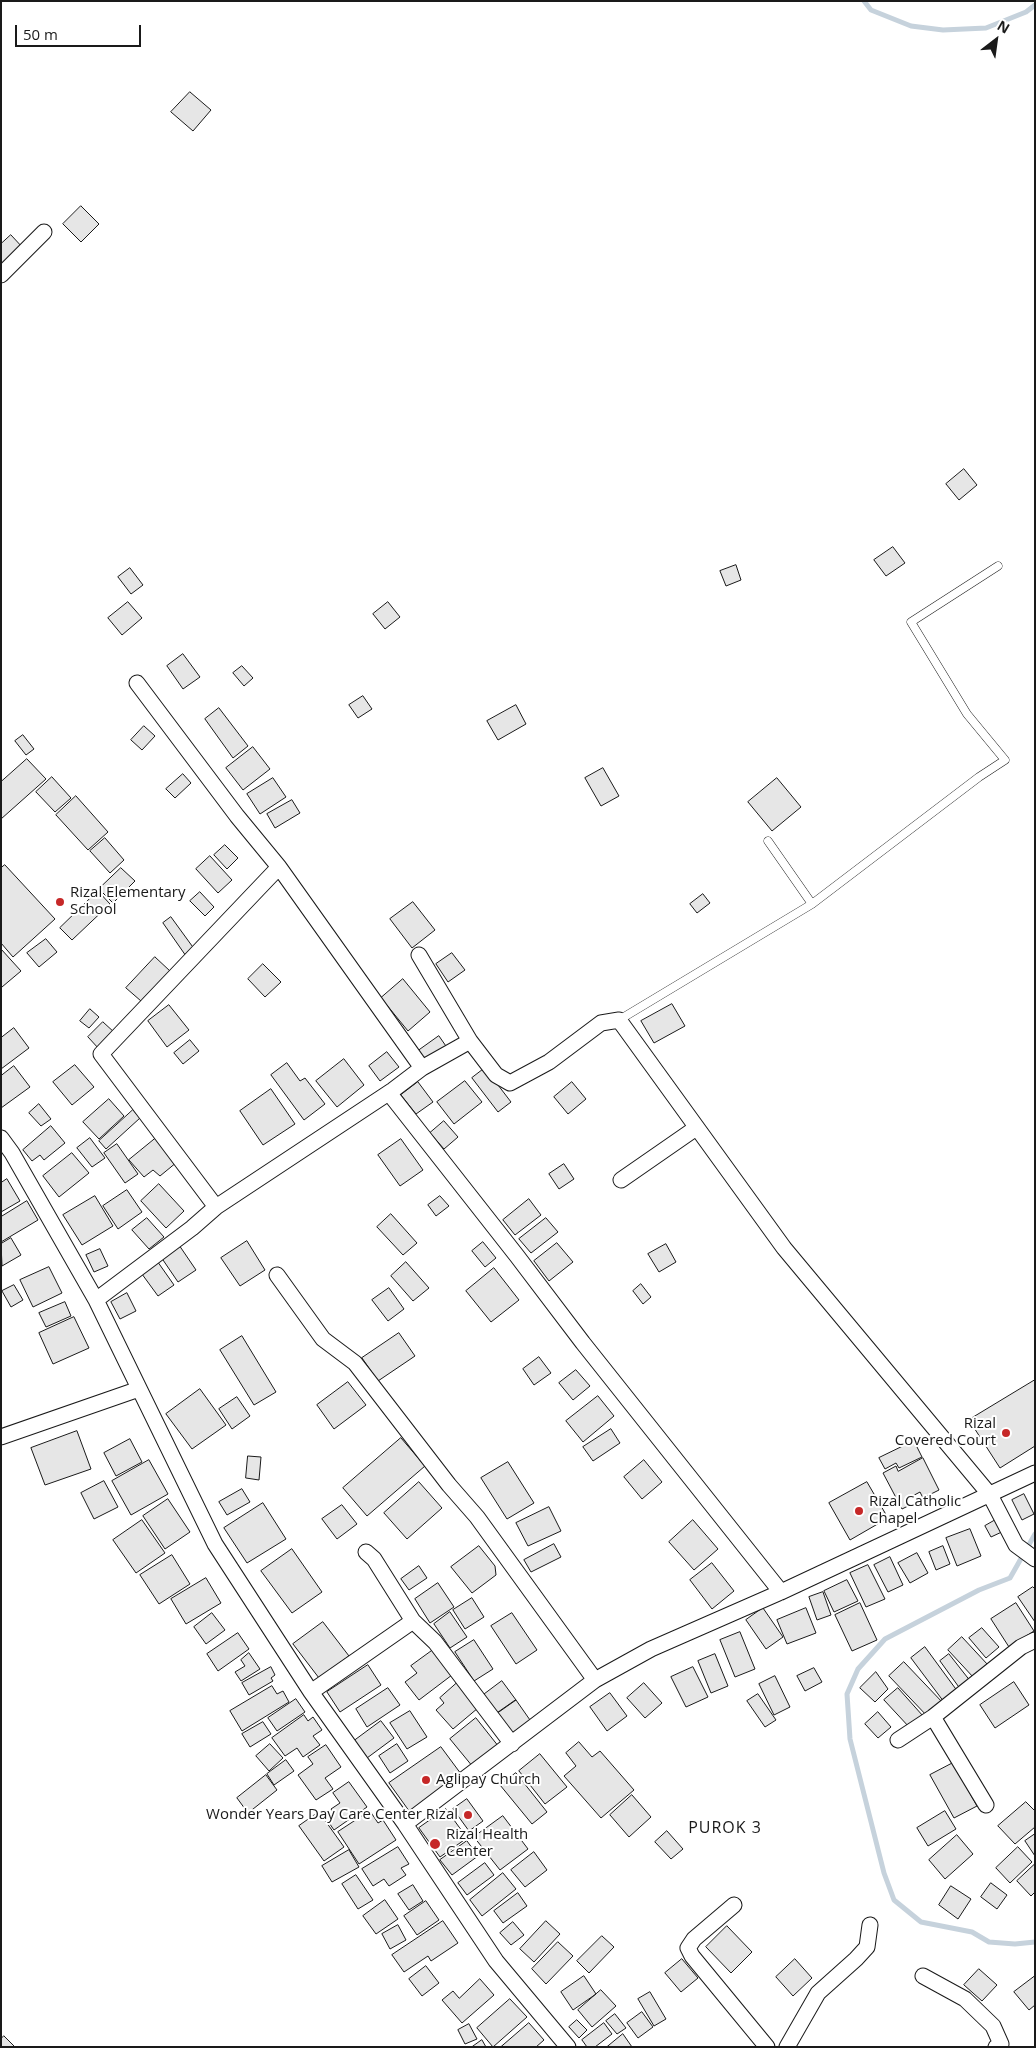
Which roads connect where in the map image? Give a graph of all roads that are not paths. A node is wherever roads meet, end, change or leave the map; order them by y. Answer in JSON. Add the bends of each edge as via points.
{"nodes":[{"id":1,"x":44,"y":232,"type":"dead end"},
{"id":2,"x":1,"y":275,"type":"edge"},
{"id":3,"x":998,"y":566,"type":"dead end"},
{"id":4,"x":137,"y":683,"type":"dead end"},
{"id":5,"x":768,"y":841,"type":"dead end"},
{"id":6,"x":279,"y":867,"type":"junction"},
{"id":7,"x":812,"y":904,"type":"junction"},
{"id":8,"x":418,"y":955,"type":"dead end"},
{"id":9,"x":619,"y":1020,"type":"junction"},
{"id":10,"x":470,"y":1041,"type":"junction"},
{"id":11,"x":422,"y":1068,"type":"junction"},
{"id":12,"x":389,"y":1093,"type":"junction"},
{"id":13,"x":696,"y":1128,"type":"junction"},
{"id":14,"x":1,"y":1138,"type":"edge"},
{"id":15,"x":621,"y":1180,"type":"dead end"},
{"id":16,"x":216,"y":1207,"type":"junction"},
{"id":17,"x":277,"y":1275,"type":"dead end"},
{"id":18,"x":96,"y":1300,"type":"junction"},
{"id":19,"x":139,"y":1388,"type":"junction"},
{"id":20,"x":1,"y":1437,"type":"edge"},
{"id":21,"x":1035,"y":1474,"type":"edge"},
{"id":22,"x":990,"y":1495,"type":"junction"},
{"id":23,"x":366,"y":1552,"type":"dead end"},
{"id":24,"x":1035,"y":1559,"type":"edge"},
{"id":25,"x":781,"y":1592,"type":"junction"},
{"id":26,"x":413,"y":1621,"type":"junction"},
{"id":27,"x":1035,"y":1640,"type":"edge"},
{"id":28,"x":595,"y":1680,"type":"junction"},
{"id":29,"x":311,"y":1692,"type":"junction"},
{"id":30,"x":933,"y":1717,"type":"junction"},
{"id":31,"x":898,"y":1740,"type":"dead end"},
{"id":32,"x":512,"y":1744,"type":"junction"},
{"id":33,"x":986,"y":1805,"type":"dead end"},
{"id":34,"x":405,"y":1824,"type":"junction"},
{"id":35,"x":734,"y":1905,"type":"dead end"},
{"id":36,"x":870,"y":1925,"type":"dead end"},
{"id":37,"x":923,"y":1976,"type":"dead end"},
{"id":38,"x":568,"y":2047,"type":"edge"},
{"id":39,"x":768,"y":2047,"type":"edge"},
{"id":40,"x":787,"y":2047,"type":"edge"},
{"id":41,"x":996,"y":2047,"type":"edge"}],
"edges":[{"from":1,"to":2,"type":"street"},
{"from":3,"to":7,"type":"lane","via":[[911,622],[967,714],[1005,760]]},
{"from":4,"to":6,"type":"street"},
{"from":5,"to":7,"type":"lane"},
{"from":6,"to":11,"type":"street"},
{"from":6,"to":16,"type":"street","via":[[101,1054]]},
{"from":7,"to":9,"type":"lane"},
{"from":8,"to":10,"type":"street"},
{"from":9,"to":10,"type":"street","via":[[601,1023],[549,1062],[510,1083],[496,1075]]},
{"from":9,"to":13,"type":"street"},
{"from":10,"to":11,"type":"street"},
{"from":11,"to":12,"type":"street"},
{"from":12,"to":16,"type":"street"},
{"from":12,"to":25,"type":"street"},
{"from":13,"to":15,"type":"street"},
{"from":13,"to":22,"type":"street","via":[[784,1248]]},
{"from":14,"to":18,"type":"street"},
{"from":16,"to":18,"type":"street"},
{"from":17,"to":28,"type":"street","via":[[322,1339],[356,1363],[477,1517]]},
{"from":18,"to":19,"type":"street"},
{"from":19,"to":20,"type":"street"},
{"from":19,"to":29,"type":"street","via":[[215,1544]]},
{"from":21,"to":22,"type":"street"},
{"from":22,"to":24,"type":"street","via":[[1016,1545]]},
{"from":22,"to":25,"type":"street"},
{"from":23,"to":26,"type":"street","via":[[374,1559]]},
{"from":25,"to":28,"type":"street","via":[[651,1649]]},
{"from":26,"to":29,"type":"street"},
{"from":26,"to":32,"type":"street","via":[[435,1642]]},
{"from":27,"to":30,"type":"street","via":[[1021,1647]]},
{"from":28,"to":32,"type":"street"},
{"from":29,"to":34,"type":"street"},
{"from":30,"to":31,"type":"street"},
{"from":30,"to":33,"type":"street"},
{"from":32,"to":34,"type":"street"},
{"from":34,"to":38,"type":"street","via":[[496,1960]]},
{"from":35,"to":39,"type":"street","via":[[688,1948]]},
{"from":36,"to":40,"type":"street","via":[[867,1947],[818,1993]]},
{"from":37,"to":41,"type":"street","via":[[965,2000],[993,2026],[1001,2044]]}]}
